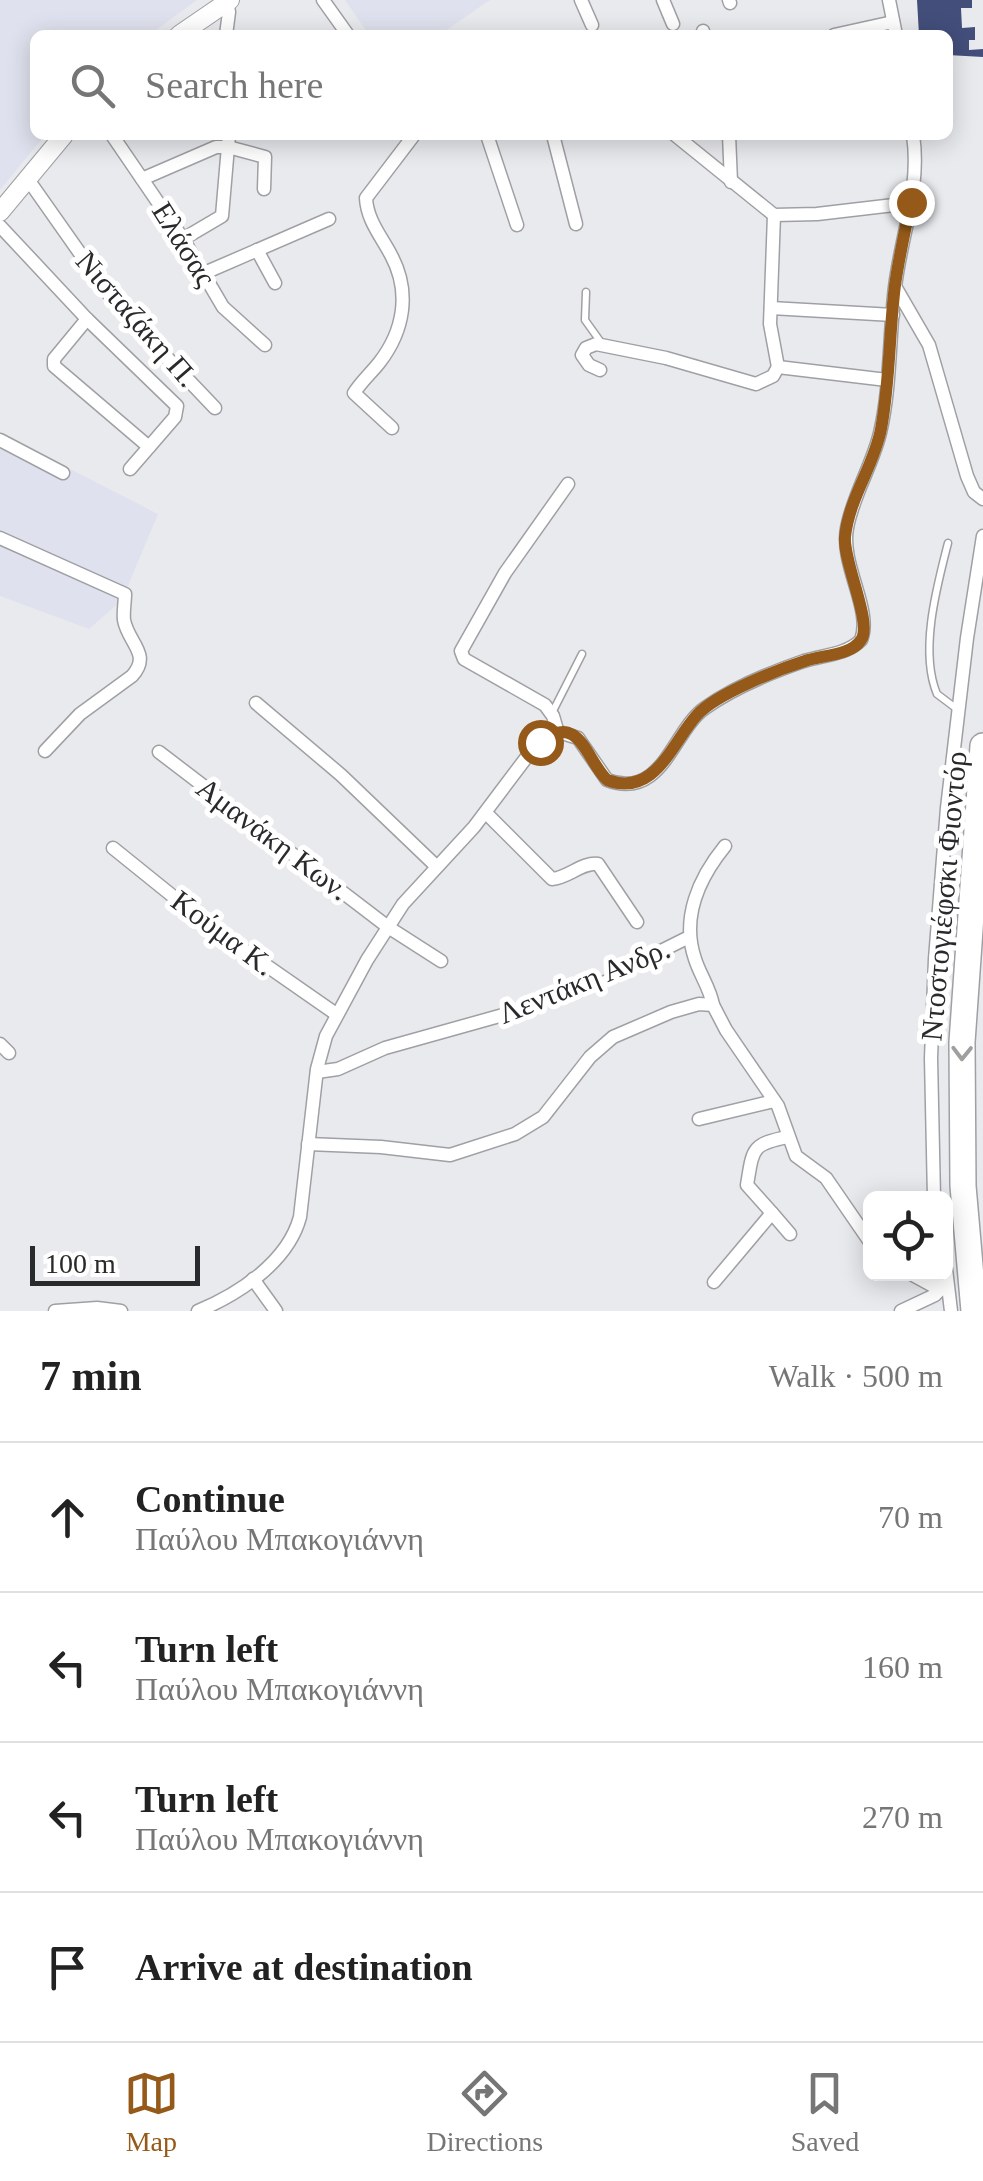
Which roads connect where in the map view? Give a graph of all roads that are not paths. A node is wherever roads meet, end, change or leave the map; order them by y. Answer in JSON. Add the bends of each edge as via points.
{"nodes":[{"id":1,"x":323,"y":0,"type":"edge"},
{"id":2,"x":581,"y":0,"type":"edge"},
{"id":3,"x":663,"y":0,"type":"edge"},
{"id":4,"x":889,"y":0,"type":"edge"},
{"id":5,"x":228,"y":1,"type":"edge"},
{"id":6,"x":673,"y":24,"type":"dead end"},
{"id":7,"x":592,"y":26,"type":"dead end"},
{"id":8,"x":894,"y":28,"type":"edge"},
{"id":9,"x":186,"y":30,"type":"edge"},
{"id":10,"x":227,"y":30,"type":"edge"},
{"id":11,"x":344,"y":30,"type":"edge"},
{"id":12,"x":60,"y":140,"type":"edge"},
{"id":13,"x":115,"y":140,"type":"edge"},
{"id":14,"x":410,"y":140,"type":"edge"},
{"id":15,"x":489,"y":140,"type":"edge"},
{"id":16,"x":554,"y":140,"type":"edge"},
{"id":17,"x":681,"y":140,"type":"edge"},
{"id":18,"x":730,"y":140,"type":"edge"},
{"id":19,"x":913,"y":140,"type":"edge"},
{"id":20,"x":228,"y":141,"type":"edge"},
{"id":21,"x":27,"y":178,"type":"junction"},
{"id":22,"x":142,"y":179,"type":"junction"},
{"id":23,"x":731,"y":182,"type":"junction"},
{"id":24,"x":264,"y":189,"type":"dead end"},
{"id":25,"x":911,"y":202,"type":"junction"},
{"id":26,"x":0,"y":212,"type":"edge"},
{"id":27,"x":774,"y":215,"type":"junction"},
{"id":28,"x":328,"y":219,"type":"dead end"},
{"id":29,"x":518,"y":224,"type":"dead end"},
{"id":30,"x":576,"y":224,"type":"dead end"},
{"id":31,"x":0,"y":226,"type":"edge"},
{"id":32,"x":182,"y":239,"type":"junction"},
{"id":33,"x":257,"y":250,"type":"junction"},
{"id":34,"x":202,"y":274,"type":"junction"},
{"id":35,"x":275,"y":282,"type":"dead end"},
{"id":36,"x":895,"y":286,"type":"junction"},
{"id":37,"x":586,"y":292,"type":"dead end"},
{"id":38,"x":771,"y":308,"type":"junction"},
{"id":39,"x":892,"y":315,"type":"junction"},
{"id":40,"x":87,"y":320,"type":"junction"},
{"id":41,"x":266,"y":345,"type":"dead end"},
{"id":42,"x":604,"y":346,"type":"junction"},
{"id":43,"x":778,"y":367,"type":"junction"},
{"id":44,"x":600,"y":370,"type":"dead end"},
{"id":45,"x":886,"y":380,"type":"junction"},
{"id":46,"x":215,"y":408,"type":"dead end"},
{"id":47,"x":392,"y":428,"type":"dead end"},
{"id":48,"x":0,"y":440,"type":"edge"},
{"id":49,"x":149,"y":447,"type":"junction"},
{"id":50,"x":130,"y":468,"type":"dead end"},
{"id":51,"x":62,"y":473,"type":"dead end"},
{"id":52,"x":568,"y":484,"type":"dead end"},
{"id":53,"x":983,"y":499,"type":"edge"},
{"id":54,"x":983,"y":536,"type":"edge"},
{"id":55,"x":0,"y":538,"type":"edge"},
{"id":56,"x":948,"y":543,"type":"dead end"},
{"id":57,"x":979,"y":589,"type":"edge"},
{"id":58,"x":582,"y":654,"type":"dead end"},
{"id":59,"x":256,"y":703,"type":"dead end"},
{"id":60,"x":960,"y":710,"type":"junction"},
{"id":61,"x":552,"y":712,"type":"junction"},
{"id":62,"x":558,"y":733,"type":"junction"},
{"id":63,"x":983,"y":746,"type":"edge"},
{"id":64,"x":45,"y":751,"type":"dead end"},
{"id":65,"x":159,"y":752,"type":"dead end"},
{"id":66,"x":486,"y":812,"type":"junction"},
{"id":67,"x":725,"y":846,"type":"dead end"},
{"id":68,"x":113,"y":848,"type":"dead end"},
{"id":69,"x":436,"y":866,"type":"junction"},
{"id":70,"x":637,"y":922,"type":"dead end"},
{"id":71,"x":388,"y":927,"type":"junction"},
{"id":72,"x":689,"y":937,"type":"junction"},
{"id":73,"x":441,"y":961,"type":"dead end"},
{"id":74,"x":611,"y":976,"type":"joint"},
{"id":75,"x":713,"y":1005,"type":"junction"},
{"id":76,"x":336,"y":1014,"type":"junction"},
{"id":77,"x":503,"y":1015,"type":"joint"},
{"id":78,"x":317,"y":1072,"type":"junction"},
{"id":79,"x":774,"y":1100,"type":"junction"},
{"id":80,"x":699,"y":1119,"type":"dead end"},
{"id":81,"x":788,"y":1138,"type":"junction"},
{"id":82,"x":308,"y":1144,"type":"junction"},
{"id":83,"x":934,"y":1191,"type":"edge"},
{"id":84,"x":772,"y":1213,"type":"junction"},
{"id":85,"x":863,"y":1232,"type":"edge"},
{"id":86,"x":790,"y":1234,"type":"dead end"},
{"id":87,"x":253,"y":1279,"type":"junction"},
{"id":88,"x":929,"y":1281,"type":"edge"},
{"id":89,"x":945,"y":1281,"type":"edge"},
{"id":90,"x":714,"y":1282,"type":"dead end"},
{"id":91,"x":945,"y":1287,"type":"junction"},
{"id":92,"x":112,"y":1310,"type":"edge"},
{"id":93,"x":55,"y":1311,"type":"edge"},
{"id":94,"x":121,"y":1311,"type":"edge"},
{"id":95,"x":198,"y":1311,"type":"edge"},
{"id":96,"x":276,"y":1311,"type":"edge"},
{"id":97,"x":901,"y":1311,"type":"edge"},
{"id":98,"x":951,"y":1311,"type":"edge"},
{"id":99,"x":974,"y":1311,"type":"edge"}],
"edges":[{"from":1,"to":11,"type":"street"},
{"from":2,"to":7,"type":"street"},
{"from":3,"to":6,"type":"street"},
{"from":4,"to":8,"type":"street"},
{"from":5,"to":9,"type":"street"},
{"from":5,"to":10,"type":"street"},
{"from":12,"to":21,"type":"street"},
{"from":13,"to":22,"type":"street","name":"Ελάσας"},
{"from":14,"to":47,"type":"street","via":[[366,198],[396,267],[403,314],[386,353],[354,393]]},
{"from":15,"to":29,"type":"street"},
{"from":16,"to":30,"type":"street"},
{"from":17,"to":23,"type":"street"},
{"from":18,"to":23,"type":"street"},
{"from":19,"to":25,"type":"street"},
{"from":20,"to":22,"type":"street"},
{"from":20,"to":24,"type":"street","via":[[267,160]]},
{"from":20,"to":32,"type":"street","via":[[222,216]]},
{"from":21,"to":26,"type":"street"},
{"from":21,"to":46,"type":"street","name":"Νισταζάκη Π.","via":[[115,304]]},
{"from":22,"to":32,"type":"street","name":"Ελάσας"},
{"from":23,"to":27,"type":"street"},
{"from":25,"to":27,"type":"street"},
{"from":25,"to":36,"type":"street"},
{"from":27,"to":38,"type":"street"},
{"from":28,"to":33,"type":"street"},
{"from":31,"to":40,"type":"street"},
{"from":32,"to":34,"type":"street","name":"Ελάσας"},
{"from":33,"to":34,"type":"street"},
{"from":33,"to":35,"type":"street"},
{"from":34,"to":41,"type":"street","name":"Ελάσας","via":[[224,307]]},
{"from":36,"to":39,"type":"street"},
{"from":36,"to":53,"type":"street","via":[[929,345],[967,476]]},
{"from":37,"to":42,"type":"lane","via":[[585,320]]},
{"from":38,"to":39,"type":"street"},
{"from":38,"to":43,"type":"street"},
{"from":39,"to":45,"type":"street"},
{"from":40,"to":49,"type":"street","via":[[176,406],[176,416]]},
{"from":40,"to":49,"type":"street","via":[[54,366]]},
{"from":42,"to":43,"type":"street","via":[[756,384]]},
{"from":42,"to":44,"type":"street","via":[[582,352]]},
{"from":43,"to":45,"type":"street"},
{"from":45,"to":62,"type":"street","via":[[880,436],[845,536],[863,622],[860,642],[708,706],[664,763],[639,780],[607,780],[581,740]]},
{"from":48,"to":51,"type":"street"},
{"from":49,"to":50,"type":"street"},
{"from":52,"to":61,"type":"street","via":[[505,573],[461,651]]},
{"from":54,"to":57,"type":"street","name":"Ντοστογιέφσκι Φιοντόρ"},
{"from":55,"to":64,"type":"street","via":[[125,594],[124,619],[141,656],[132,676],[80,714]]},
{"from":56,"to":60,"type":"lane","via":[[932,616],[932,664],[938,694]]},
{"from":57,"to":60,"type":"street","name":"Ντοστογιέφσκι Φιοντόρ"},
{"from":58,"to":61,"type":"lane"},
{"from":59,"to":69,"type":"street"},
{"from":60,"to":83,"type":"street","name":"Ντοστογιέφσκι Φιοντόρ","via":[[935,959]]},
{"from":61,"to":62,"type":"street"},
{"from":62,"to":66,"type":"street","via":[[536,745]]},
{"from":63,"to":99,"type":"highway","one_way":true,"via":[[962,1042],[963,1186]]},
{"from":65,"to":71,"type":"street","name":"Αμανάκη Κων."},
{"from":66,"to":69,"type":"street"},
{"from":66,"to":70,"type":"street","via":[[552,879],[598,864]]},
{"from":67,"to":72,"type":"street","via":[[702,883]]},
{"from":68,"to":76,"type":"street","name":"Κούμα Κ."},
{"from":69,"to":71,"type":"street"},
{"from":71,"to":73,"type":"street","name":"Αμανάκη Κων."},
{"from":71,"to":76,"type":"street"},
{"from":72,"to":74,"type":"street","name":"Λεντάκη Ανδρ."},
{"from":72,"to":75,"type":"street","name":"Λεντάκη Ανδρ."},
{"from":74,"to":77,"type":"lane","name":"Λεντάκη Ανδρ."},
{"from":75,"to":79,"type":"street"},
{"from":75,"to":82,"type":"street","name":"Λεντάκη Ανδρ.","via":[[672,1012],[614,1037],[543,1117],[515,1134],[450,1155]]},
{"from":76,"to":78,"type":"street"},
{"from":77,"to":78,"type":"street","name":"Λεντάκη Ανδρ."},
{"from":78,"to":82,"type":"street"},
{"from":79,"to":80,"type":"street"},
{"from":79,"to":81,"type":"street"},
{"from":81,"to":84,"type":"street","via":[[758,1146],[747,1183]]},
{"from":81,"to":85,"type":"street"},
{"from":82,"to":87,"type":"street","via":[[295,1233]]},
{"from":84,"to":86,"type":"street"},
{"from":84,"to":90,"type":"street"},
{"from":87,"to":95,"type":"street"},
{"from":87,"to":96,"type":"street"},
{"from":88,"to":91,"type":"street"},
{"from":89,"to":91,"type":"street"},
{"from":91,"to":97,"type":"street"},
{"from":91,"to":98,"type":"street"},
{"from":92,"to":93,"type":"street"},
{"from":92,"to":94,"type":"street"}]}
